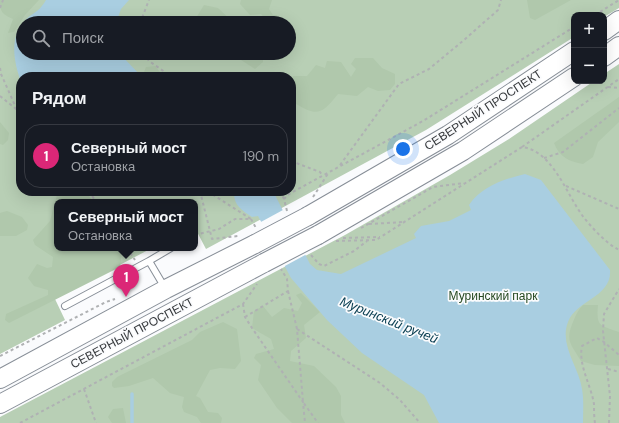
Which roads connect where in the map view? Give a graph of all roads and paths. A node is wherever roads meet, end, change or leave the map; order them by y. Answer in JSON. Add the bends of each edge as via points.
{"nodes":[{"id":1,"x":3,"y":0,"type":"edge"},
{"id":2,"x":149,"y":0,"type":"edge"},
{"id":3,"x":502,"y":0,"type":"edge"},
{"id":4,"x":619,"y":0,"type":"edge"},
{"id":5,"x":0,"y":8,"type":"edge"},
{"id":6,"x":600,"y":12,"type":"edge"},
{"id":7,"x":143,"y":16,"type":"edge"},
{"id":8,"x":619,"y":20,"type":"edge"},
{"id":9,"x":571,"y":29,"type":"edge"},
{"id":10,"x":607,"y":29,"type":"edge"},
{"id":11,"x":619,"y":46,"type":"edge"},
{"id":12,"x":571,"y":53,"type":"edge"},
{"id":13,"x":607,"y":55,"type":"edge"},
{"id":14,"x":148,"y":60,"type":"edge"},
{"id":15,"x":0,"y":68,"type":"edge"},
{"id":16,"x":165,"y":72,"type":"edge"},
{"id":17,"x":571,"y":79,"type":"edge"},
{"id":18,"x":619,"y":79,"type":"edge"},
{"id":19,"x":607,"y":87,"type":"junction"},
{"id":20,"x":619,"y":88,"type":"edge"},
{"id":21,"x":0,"y":96,"type":"edge"},
{"id":22,"x":16,"y":108,"type":"edge"},
{"id":23,"x":619,"y":108,"type":"edge"},
{"id":24,"x":16,"y":109,"type":"edge"},
{"id":25,"x":522,"y":147,"type":"junction"},
{"id":26,"x":544,"y":158,"type":"junction"},
{"id":27,"x":296,"y":163,"type":"edge"},
{"id":28,"x":339,"y":166,"type":"junction"},
{"id":29,"x":323,"y":175,"type":"dead end"},
{"id":30,"x":466,"y":183,"type":"junction"},
{"id":31,"x":565,"y":185,"type":"junction"},
{"id":32,"x":202,"y":196,"type":"edge"},
{"id":33,"x":215,"y":196,"type":"edge"},
{"id":34,"x":282,"y":196,"type":"edge"},
{"id":35,"x":311,"y":198,"type":"dead end"},
{"id":36,"x":284,"y":200,"type":"dead end"},
{"id":37,"x":619,"y":209,"type":"edge"},
{"id":38,"x":405,"y":222,"type":"junction"},
{"id":39,"x":367,"y":224,"type":"junction"},
{"id":40,"x":355,"y":231,"type":"dead end"},
{"id":41,"x":209,"y":232,"type":"junction"},
{"id":42,"x":198,"y":234,"type":"edge"},
{"id":43,"x":349,"y":235,"type":"dead end"},
{"id":44,"x":342,"y":240,"type":"junction"},
{"id":45,"x":337,"y":241,"type":"dead end"},
{"id":46,"x":619,"y":250,"type":"edge"},
{"id":47,"x":129,"y":251,"type":"edge"},
{"id":48,"x":166,"y":251,"type":"edge"},
{"id":49,"x":253,"y":257,"type":"junction"},
{"id":50,"x":149,"y":261,"type":"junction"},
{"id":51,"x":139,"y":266,"type":"junction"},
{"id":52,"x":166,"y":289,"type":"junction"},
{"id":53,"x":619,"y":289,"type":"edge"},
{"id":54,"x":288,"y":290,"type":"dead end"},
{"id":55,"x":243,"y":304,"type":"junction"},
{"id":56,"x":65,"y":306,"type":"dead end"},
{"id":57,"x":68,"y":320,"type":"dead end"},
{"id":58,"x":297,"y":329,"type":"junction"},
{"id":59,"x":604,"y":342,"type":"junction"},
{"id":60,"x":619,"y":355,"type":"edge"},
{"id":61,"x":0,"y":356,"type":"edge"},
{"id":62,"x":608,"y":369,"type":"junction"},
{"id":63,"x":619,"y":372,"type":"edge"},
{"id":64,"x":0,"y":379,"type":"edge"},
{"id":65,"x":84,"y":389,"type":"junction"},
{"id":66,"x":303,"y":402,"type":"junction"},
{"id":67,"x":0,"y":404,"type":"edge"},
{"id":68,"x":20,"y":423,"type":"edge"},
{"id":69,"x":96,"y":423,"type":"edge"},
{"id":70,"x":306,"y":423,"type":"edge"},
{"id":71,"x":318,"y":423,"type":"edge"},
{"id":72,"x":420,"y":423,"type":"edge"},
{"id":73,"x":595,"y":423,"type":"edge"},
{"id":74,"x":609,"y":423,"type":"edge"}],
"edges":[{"from":1,"to":5,"type":"path"},
{"from":2,"to":7,"type":"path"},
{"from":3,"to":28,"type":"path","via":[[498,10],[429,69],[399,84]]},
{"from":4,"to":6,"type":"path"},
{"from":8,"to":10,"type":"main road"},
{"from":9,"to":28,"type":"path","via":[[423,121]]},
{"from":11,"to":13,"type":"main road"},
{"from":12,"to":49,"type":"main road","name":"СЕВЕРНЫЙ ПРОСПЕКТ","bridge":true,"via":[[448,135],[308,216]]},
{"from":14,"to":16,"type":"path"},
{"from":15,"to":22,"type":"path"},
{"from":17,"to":49,"type":"main road","name":"СЕВЕРНЫЙ ПРОСПЕКТ","bridge":true,"via":[[463,151],[318,235]]},
{"from":18,"to":19,"type":"path"},
{"from":19,"to":20,"type":"path"},
{"from":19,"to":25,"type":"path"},
{"from":21,"to":24,"type":"path"},
{"from":23,"to":26,"type":"path","via":[[564,152]]},
{"from":25,"to":26,"type":"path","via":[[536,151]]},
{"from":25,"to":30,"type":"path"},
{"from":26,"to":31,"type":"path"},
{"from":27,"to":29,"type":"path"},
{"from":28,"to":35,"type":"path","via":[[330,171]]},
{"from":30,"to":38,"type":"path"},
{"from":30,"to":39,"type":"path","via":[[433,187]]},
{"from":31,"to":37,"type":"path"},
{"from":31,"to":46,"type":"path","via":[[584,218],[610,245]]},
{"from":32,"to":41,"type":"path"},
{"from":33,"to":41,"type":"path","via":[[251,218],[235,219]]},
{"from":34,"to":36,"type":"path"},
{"from":38,"to":39,"type":"path"},
{"from":38,"to":44,"type":"path","via":[[371,241]]},
{"from":39,"to":40,"type":"path"},
{"from":41,"to":42,"type":"path"},
{"from":41,"to":49,"type":"path","via":[[212,239]]},
{"from":43,"to":44,"type":"path"},
{"from":44,"to":45,"type":"path"},
{"from":47,"to":51,"type":"path"},
{"from":48,"to":50,"type":"lane"},
{"from":49,"to":52,"type":"main road","name":"СЕВЕРНЫЙ ПРОСПЕКТ"},
{"from":49,"to":55,"type":"path"},
{"from":49,"to":67,"type":"main road","name":"СЕВЕРНЫЙ ПРОСПЕКТ"},
{"from":50,"to":51,"type":"lane"},
{"from":50,"to":52,"type":"lane"},
{"from":51,"to":56,"type":"lane"},
{"from":52,"to":64,"type":"main road","name":"СЕВЕРНЫЙ ПРОСПЕКТ"},
{"from":53,"to":59,"type":"path","via":[[604,314]]},
{"from":54,"to":58,"type":"path"},
{"from":55,"to":65,"type":"path"},
{"from":55,"to":66,"type":"path","via":[[245,316],[252,328]]},
{"from":57,"to":61,"type":"path"},
{"from":58,"to":66,"type":"path"},
{"from":58,"to":72,"type":"path","via":[[380,383],[400,400]]},
{"from":59,"to":60,"type":"path"},
{"from":59,"to":62,"type":"path"},
{"from":59,"to":73,"type":"path","via":[[597,338],[589,341],[582,346],[581,352],[587,384],[594,403]]},
{"from":62,"to":63,"type":"path"},
{"from":62,"to":74,"type":"path"},
{"from":65,"to":68,"type":"path"},
{"from":65,"to":69,"type":"path"},
{"from":66,"to":70,"type":"path"},
{"from":66,"to":71,"type":"path"}]}
